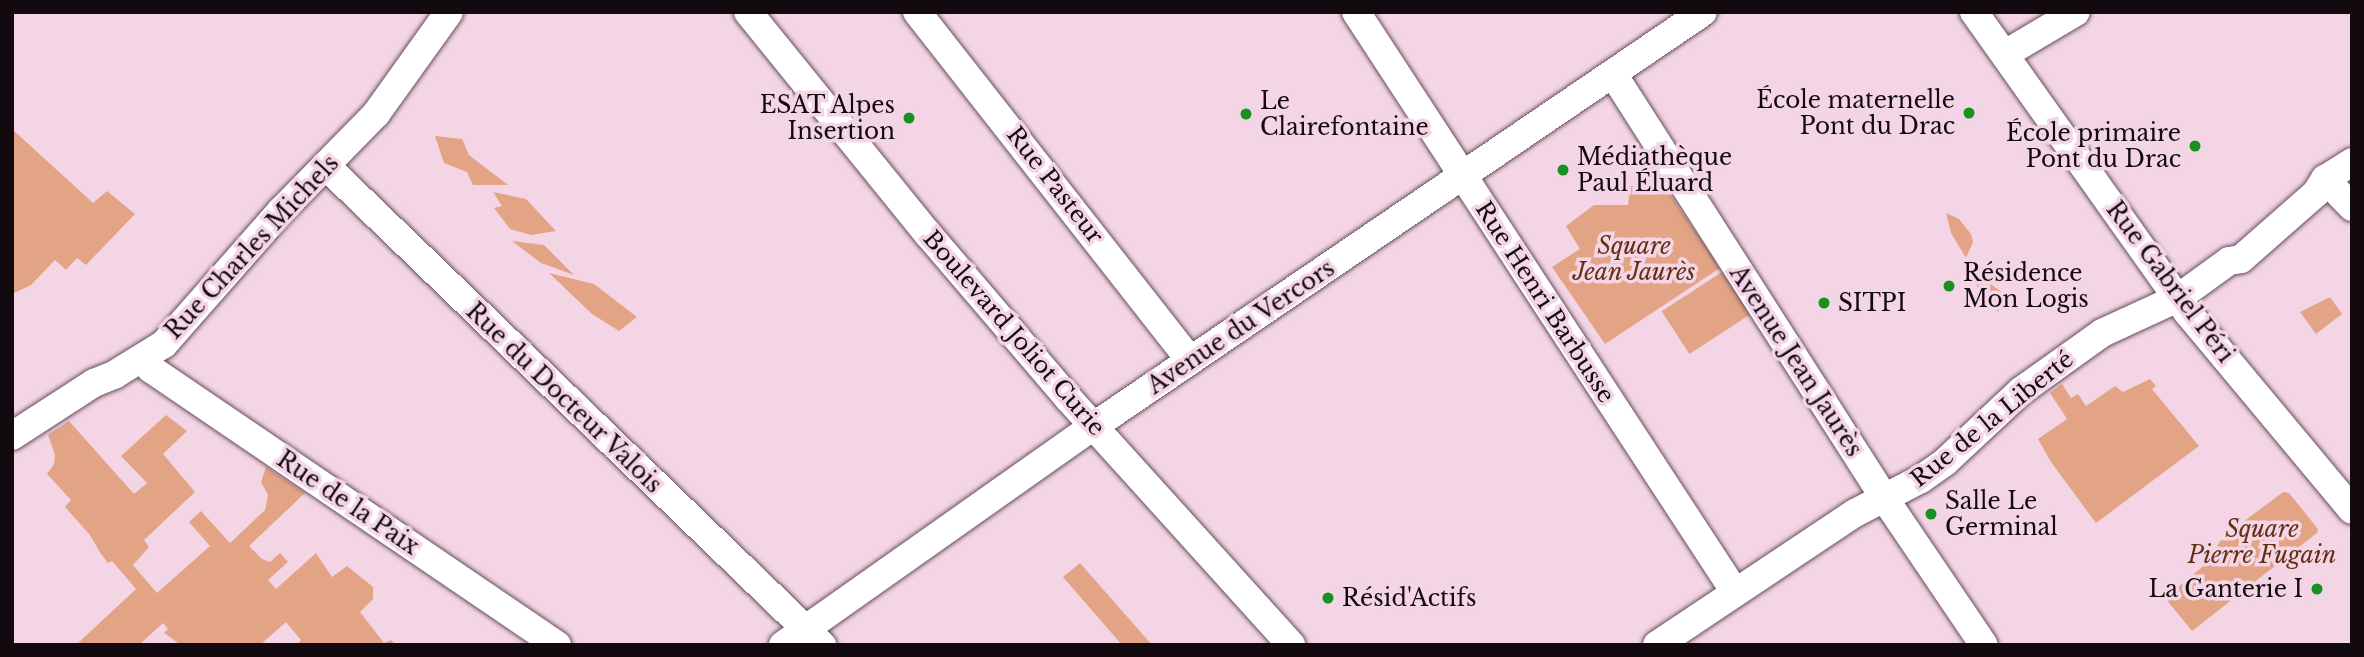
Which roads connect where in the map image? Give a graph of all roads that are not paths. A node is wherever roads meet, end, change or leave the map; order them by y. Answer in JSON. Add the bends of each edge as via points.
{"nodes":[{"id":1,"x":449,"y":12,"type":"edge"},
{"id":2,"x":748,"y":12,"type":"edge"},
{"id":3,"x":918,"y":12,"type":"edge"},
{"id":4,"x":1356,"y":12,"type":"edge"},
{"id":5,"x":1703,"y":12,"type":"edge"},
{"id":6,"x":1974,"y":12,"type":"edge"},
{"id":7,"x":2076,"y":12,"type":"edge"},
{"id":8,"x":2005,"y":54,"type":"junction"},
{"id":9,"x":1613,"y":74,"type":"junction"},
{"id":10,"x":2352,"y":162,"type":"edge"},
{"id":11,"x":326,"y":166,"type":"junction"},
{"id":12,"x":1463,"y":176,"type":"junction"},
{"id":13,"x":2325,"y":179,"type":"junction"},
{"id":14,"x":2352,"y":208,"type":"edge"},
{"id":15,"x":2178,"y":298,"type":"junction"},
{"id":16,"x":141,"y":359,"type":"junction"},
{"id":17,"x":1190,"y":360,"type":"junction"},
{"id":18,"x":1094,"y":426,"type":"junction"},
{"id":19,"x":12,"y":436,"type":"edge"},
{"id":20,"x":1885,"y":499,"type":"junction"},
{"id":21,"x":2352,"y":510,"type":"edge"},
{"id":22,"x":1735,"y":592,"type":"junction"},
{"id":23,"x":813,"y":636,"type":"edge"},
{"id":24,"x":557,"y":645,"type":"edge"},
{"id":25,"x":783,"y":645,"type":"edge"},
{"id":26,"x":1291,"y":645,"type":"edge"},
{"id":27,"x":1657,"y":645,"type":"edge"},
{"id":28,"x":1984,"y":645,"type":"edge"}],
"edges":[{"from":1,"to":11,"type":"street","name":"Rue Charles Michels","via":[[376,114]]},
{"from":2,"to":18,"type":"street","name":"Boulevard Joliot Curie","via":[[928,234]]},
{"from":3,"to":17,"type":"street","name":"Rue Pasteur"},
{"from":4,"to":12,"type":"street","name":"Rue Henri Barbusse"},
{"from":5,"to":9,"type":"street","name":"Avenue du Vercors"},
{"from":6,"to":8,"type":"street","name":"Rue Gabriel Péri"},
{"from":7,"to":8,"type":"street"},
{"from":8,"to":15,"type":"street","name":"Rue Gabriel Péri"},
{"from":9,"to":12,"type":"street","name":"Avenue du Vercors"},
{"from":9,"to":20,"type":"street","name":"Avenue Jean Jaurès"},
{"from":10,"to":13,"type":"street","name":"Rue de la Liberté"},
{"from":11,"to":16,"type":"street","name":"Rue Charles Michels","via":[[164,344]]},
{"from":11,"to":23,"type":"street","name":"Rue du Docteur Valois"},
{"from":12,"to":17,"type":"street","name":"Avenue du Vercors"},
{"from":12,"to":22,"type":"street","name":"Rue Henri Barbusse"},
{"from":13,"to":14,"type":"street"},
{"from":13,"to":15,"type":"street","name":"Rue de la Liberté","via":[[2316,193],[2241,260],[2229,261]]},
{"from":15,"to":20,"type":"street","name":"Rue de la Liberté","via":[[2102,333],[2021,391],[1939,466]]},
{"from":15,"to":21,"type":"street","name":"Rue Gabriel Péri"},
{"from":16,"to":19,"type":"street","name":"Rue Charles Michels"},
{"from":16,"to":24,"type":"street","name":"Rue de la Paix"},
{"from":17,"to":18,"type":"street","name":"Avenue du Vercors"},
{"from":18,"to":23,"type":"street","name":"Avenue du Vercors"},
{"from":18,"to":26,"type":"street","name":"Boulevard Joliot Curie"},
{"from":20,"to":22,"type":"street","name":"Rue de la Liberté","via":[[1855,513]]},
{"from":20,"to":28,"type":"street","name":"Avenue Jean Jaurès"},
{"from":22,"to":27,"type":"street","name":"Rue de la Liberté"},
{"from":23,"to":25,"type":"street","name":"Avenue du Vercors"}]}
